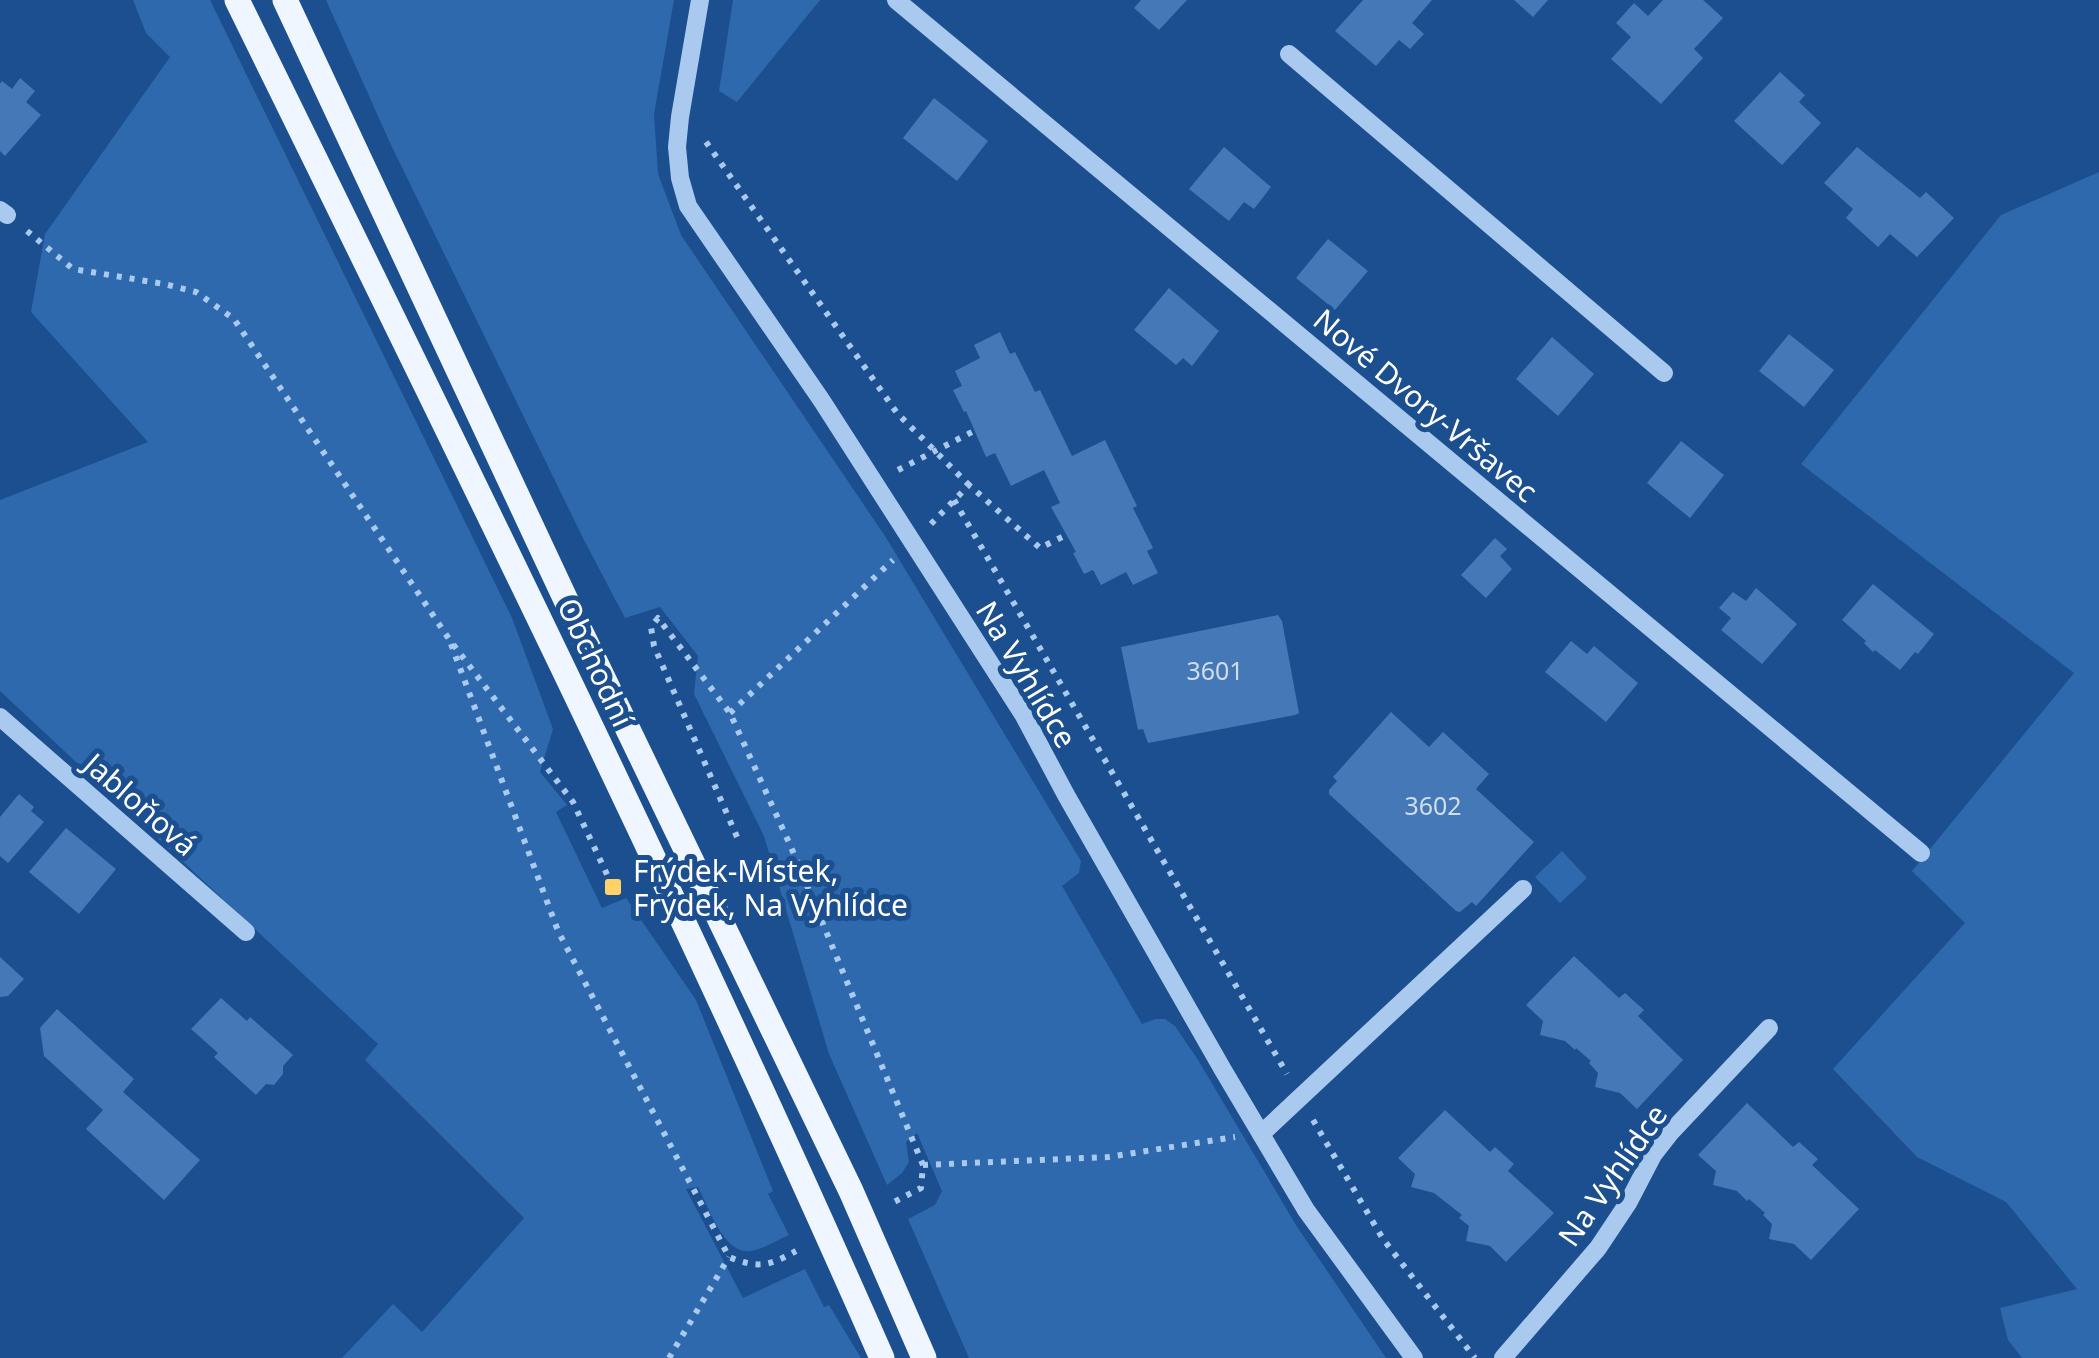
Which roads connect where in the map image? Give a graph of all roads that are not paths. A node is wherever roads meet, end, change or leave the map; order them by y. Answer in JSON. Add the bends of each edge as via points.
{"nodes":[{"id":1,"x":237,"y":0,"type":"edge"},
{"id":2,"x":285,"y":0,"type":"edge"},
{"id":3,"x":700,"y":0,"type":"edge"},
{"id":4,"x":896,"y":0,"type":"edge"},
{"id":5,"x":1289,"y":54,"type":"dead end"},
{"id":6,"x":1664,"y":373,"type":"dead end"},
{"id":7,"x":0,"y":717,"type":"edge"},
{"id":8,"x":1921,"y":853,"type":"dead end"},
{"id":9,"x":1523,"y":890,"type":"dead end"},
{"id":10,"x":246,"y":932,"type":"dead end"},
{"id":11,"x":1769,"y":1028,"type":"dead end"},
{"id":12,"x":1261,"y":1134,"type":"junction"},
{"id":13,"x":882,"y":1358,"type":"edge"},
{"id":14,"x":924,"y":1358,"type":"edge"},
{"id":15,"x":1414,"y":1358,"type":"edge"},
{"id":16,"x":1503,"y":1358,"type":"edge"}],
"edges":[{"from":1,"to":13,"type":"main road","name":"Obchodní","via":[[558,656]]},
{"from":2,"to":14,"type":"main road","name":"Obchodní","via":[[852,1191]]},
{"from":3,"to":12,"type":"street","name":"Na Vyhlídce","via":[[677,147],[688,206],[1024,716]]},
{"from":4,"to":8,"type":"street","name":"Nové Dvory-Vršavec"},
{"from":5,"to":6,"type":"street"},
{"from":7,"to":10,"type":"street","name":"Jabloňová"},
{"from":9,"to":12,"type":"street"},
{"from":11,"to":16,"type":"street","name":"Na Vyhlídce","via":[[1671,1132],[1598,1248]]},
{"from":12,"to":15,"type":"street","name":"Na Vyhlídce","via":[[1306,1210]]}]}
